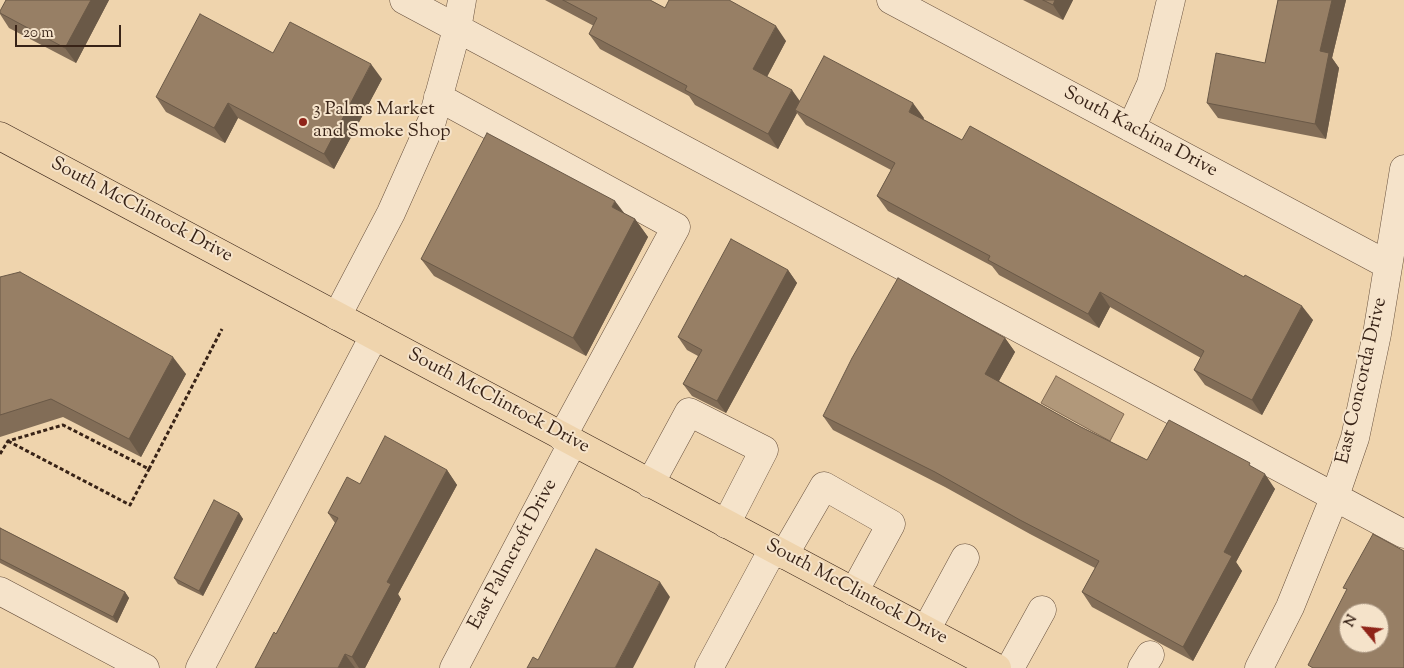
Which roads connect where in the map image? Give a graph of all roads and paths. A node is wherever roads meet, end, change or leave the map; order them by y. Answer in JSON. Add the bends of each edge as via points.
{"nodes":[{"id":1,"x":404,"y":0,"type":"edge"},
{"id":2,"x":462,"y":0,"type":"edge"},
{"id":3,"x":892,"y":0,"type":"edge"},
{"id":4,"x":1171,"y":0,"type":"edge"},
{"id":5,"x":457,"y":29,"type":"junction"},
{"id":6,"x":438,"y":97,"type":"junction"},
{"id":7,"x":1131,"y":128,"type":"junction"},
{"id":8,"x":0,"y":136,"type":"edge"},
{"id":9,"x":1404,"y":169,"type":"edge"},
{"id":10,"x":1388,"y":265,"type":"junction"},
{"id":11,"x":336,"y":316,"type":"junction"},
{"id":12,"x":222,"y":329,"type":"dead end"},
{"id":13,"x":374,"y":336,"type":"junction"},
{"id":14,"x":568,"y":440,"type":"junction"},
{"id":15,"x":8,"y":441,"type":"junction"},
{"id":16,"x":0,"y":454,"type":"edge"},
{"id":17,"x":149,"y":469,"type":"junction"},
{"id":18,"x":650,"y":484,"type":"junction"},
{"id":19,"x":1335,"y":496,"type":"junction"},
{"id":20,"x":726,"y":524,"type":"junction"},
{"id":21,"x":1404,"y":534,"type":"edge"},
{"id":22,"x":779,"y":552,"type":"junction"},
{"id":23,"x":965,"y":558,"type":"dead end"},
{"id":24,"x":0,"y":591,"type":"edge"},
{"id":25,"x":854,"y":592,"type":"junction"},
{"id":26,"x":1042,"y":610,"type":"dead end"},
{"id":27,"x":926,"y":630,"type":"junction"},
{"id":28,"x":145,"y":668,"type":"edge"},
{"id":29,"x":200,"y":668,"type":"edge"},
{"id":30,"x":454,"y":668,"type":"edge"},
{"id":31,"x":709,"y":668,"type":"edge"},
{"id":32,"x":997,"y":668,"type":"edge"},
{"id":33,"x":1010,"y":668,"type":"edge"},
{"id":34,"x":1259,"y":668,"type":"edge"}],
"edges":[{"from":1,"to":5,"type":"street"},
{"from":2,"to":5,"type":"street"},
{"from":3,"to":7,"type":"street","name":"South Kachina Drive"},
{"from":4,"to":7,"type":"street","via":[[1151,84]]},
{"from":5,"to":6,"type":"street"},
{"from":5,"to":19,"type":"street"},
{"from":6,"to":11,"type":"street","via":[[432,121],[391,213]]},
{"from":6,"to":14,"type":"street","name":"East Palmcroft Drive","via":[[676,227]]},
{"from":7,"to":10,"type":"street","name":"South Kachina Drive"},
{"from":8,"to":11,"type":"main road","name":"South McClintock Drive"},
{"from":9,"to":10,"type":"street","name":"East Concorda Drive"},
{"from":10,"to":19,"type":"street","name":"East Concorda Drive","via":[[1355,438]]},
{"from":11,"to":13,"type":"main road","name":"South McClintock Drive"},
{"from":12,"to":17,"type":"path"},
{"from":13,"to":14,"type":"main road","name":"South McClintock Drive"},
{"from":13,"to":29,"type":"street"},
{"from":14,"to":18,"type":"main road","name":"South McClintock Drive"},
{"from":14,"to":30,"type":"street","name":"East Palmcroft Drive"},
{"from":15,"to":16,"type":"path"},
{"from":15,"to":17,"type":"path","via":[[63,425]]},
{"from":15,"to":17,"type":"path","via":[[130,505]]},
{"from":18,"to":20,"type":"main road","name":"South McClintock Drive"},
{"from":18,"to":20,"type":"street","via":[[689,412],[764,450]]},
{"from":19,"to":21,"type":"street"},
{"from":19,"to":34,"type":"street","name":"East Concorda Drive","via":[[1290,607]]},
{"from":20,"to":22,"type":"main road","name":"South McClintock Drive"},
{"from":22,"to":25,"type":"main road","name":"South McClintock Drive"},
{"from":22,"to":25,"type":"street","via":[[824,486],[891,524]]},
{"from":22,"to":31,"type":"street"},
{"from":23,"to":27,"type":"street"},
{"from":24,"to":28,"type":"street"},
{"from":25,"to":27,"type":"main road","name":"South McClintock Drive"},
{"from":26,"to":33,"type":"street"},
{"from":27,"to":32,"type":"main road","name":"South McClintock Drive"}]}
